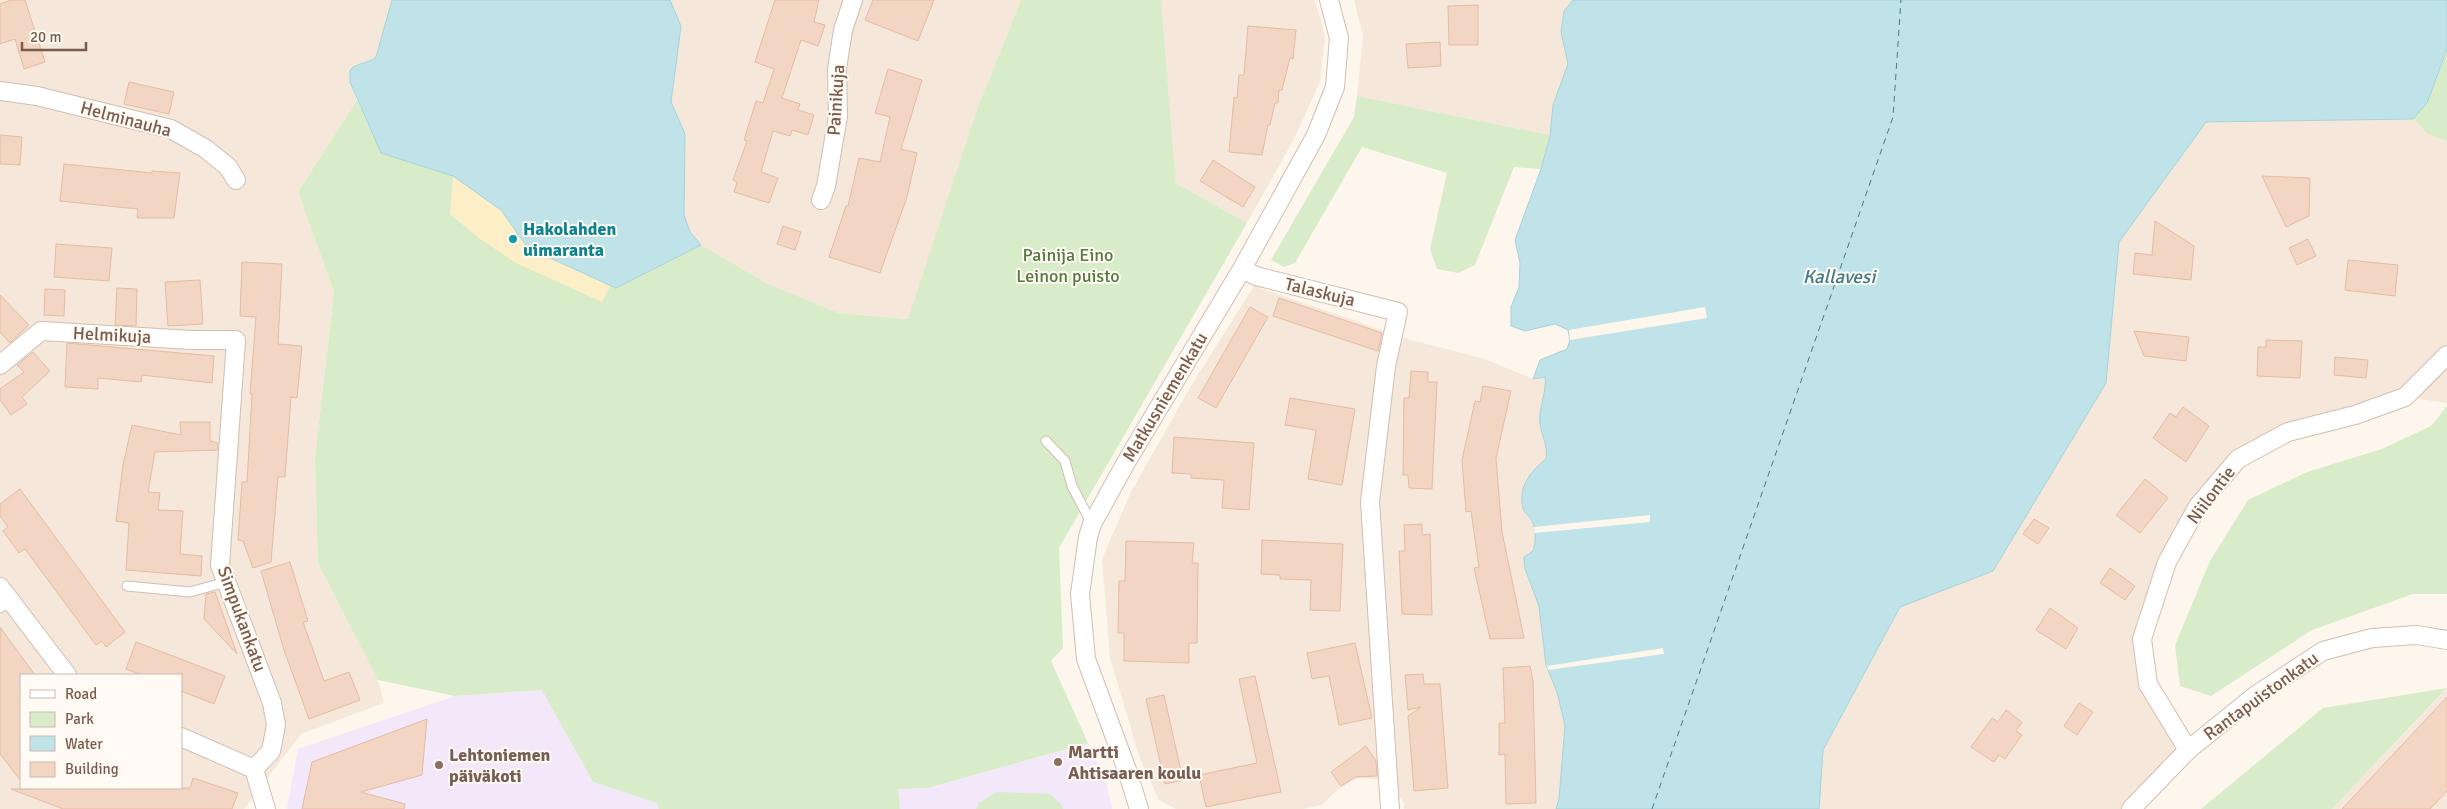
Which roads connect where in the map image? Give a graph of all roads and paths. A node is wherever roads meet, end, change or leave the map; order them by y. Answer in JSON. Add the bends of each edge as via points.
{"nodes":[{"id":1,"x":853,"y":0,"type":"edge"},
{"id":2,"x":1330,"y":0,"type":"edge"},
{"id":3,"x":0,"y":91,"type":"edge"},
{"id":4,"x":236,"y":180,"type":"dead end"},
{"id":5,"x":821,"y":200,"type":"dead end"},
{"id":6,"x":1242,"y":269,"type":"junction"},
{"id":7,"x":236,"y":340,"type":"joint"},
{"id":8,"x":2447,"y":355,"type":"edge"},
{"id":9,"x":0,"y":365,"type":"edge"},
{"id":10,"x":1046,"y":441,"type":"dead end"},
{"id":11,"x":1092,"y":524,"type":"junction"},
{"id":12,"x":226,"y":582,"type":"junction"},
{"id":13,"x":127,"y":586,"type":"dead end"},
{"id":14,"x":3,"y":599,"type":"edge"},
{"id":15,"x":2447,"y":640,"type":"edge"},
{"id":16,"x":66,"y":674,"type":"edge"},
{"id":17,"x":182,"y":737,"type":"edge"},
{"id":18,"x":2188,"y":750,"type":"junction"},
{"id":19,"x":254,"y":768,"type":"junction"},
{"id":20,"x":266,"y":809,"type":"edge"},
{"id":21,"x":1139,"y":809,"type":"edge"},
{"id":22,"x":1390,"y":809,"type":"edge"},
{"id":23,"x":2131,"y":809,"type":"edge"}],
"edges":[{"from":1,"to":5,"type":"street","name":"Painikuja","via":[[843,30],[837,69],[838,116]]},
{"from":2,"to":6,"type":"street","name":"Matkusniemenkatu","via":[[1339,38],[1335,87],[1316,135]]},
{"from":3,"to":4,"type":"street","name":"Helminauha","via":[[37,96],[172,129],[206,149],[228,167]]},
{"from":6,"to":11,"type":"street","name":"Matkusniemenkatu"},
{"from":6,"to":22,"type":"street","name":"Talaskuja","via":[[1256,276],[1398,312],[1386,366],[1370,502]]},
{"from":7,"to":9,"type":"street","name":"Helmikuja","via":[[41,331]]},
{"from":7,"to":12,"type":"street","name":"Simpukankatu","via":[[220,542],[220,565]]},
{"from":8,"to":18,"type":"street","name":"Niilontie","via":[[2405,397],[2355,415],[2288,432],[2238,459],[2198,506],[2167,562],[2142,639],[2148,684]]},
{"from":10,"to":11,"type":"lane","via":[[1065,461],[1072,486]]},
{"from":11,"to":21,"type":"street","name":"Matkusniemenkatu","via":[[1080,594],[1086,660]]},
{"from":12,"to":13,"type":"lane","via":[[190,592]]},
{"from":12,"to":19,"type":"street","name":"Simpukankatu","via":[[272,704],[276,724],[271,751]]},
{"from":14,"to":16,"type":"street"},
{"from":15,"to":18,"type":"street","name":"Rantapuistonkatu","via":[[2417,636],[2372,638],[2323,651],[2256,695]]},
{"from":17,"to":19,"type":"street"},
{"from":18,"to":23,"type":"street","name":"Rantapuistonkatu"},
{"from":19,"to":20,"type":"street"}]}
